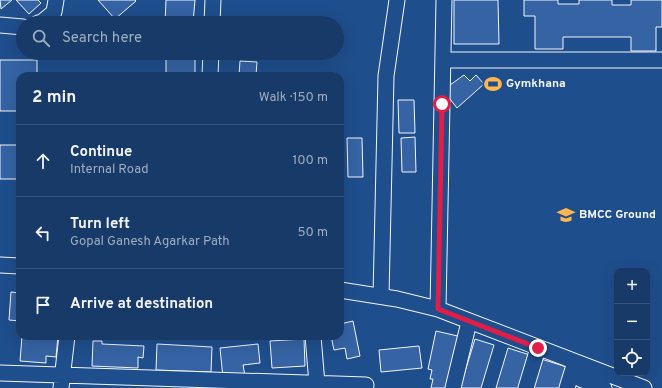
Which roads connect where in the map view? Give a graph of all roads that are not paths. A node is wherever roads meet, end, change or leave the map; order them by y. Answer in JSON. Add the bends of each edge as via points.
{"nodes":[{"id":1,"x":56,"y":0,"type":"edge"},
{"id":2,"x":213,"y":0,"type":"edge"},
{"id":3,"x":397,"y":0,"type":"edge"},
{"id":4,"x":444,"y":0,"type":"edge"},
{"id":5,"x":49,"y":16,"type":"edge"},
{"id":6,"x":212,"y":16,"type":"edge"},
{"id":7,"x":0,"y":25,"type":"edge"},
{"id":8,"x":16,"y":26,"type":"edge"},
{"id":9,"x":211,"y":60,"type":"edge"},
{"id":10,"x":443,"y":60,"type":"junction"},
{"id":11,"x":662,"y":60,"type":"edge"},
{"id":12,"x":210,"y":72,"type":"edge"},
{"id":13,"x":0,"y":265,"type":"edge"},
{"id":14,"x":16,"y":266,"type":"edge"},
{"id":15,"x":344,"y":291,"type":"edge"},
{"id":16,"x":380,"y":296,"type":"junction"},
{"id":17,"x":438,"y":309,"type":"junction"},
{"id":18,"x":469,"y":322,"type":"junction"},
{"id":19,"x":67,"y":340,"type":"edge"},
{"id":20,"x":314,"y":340,"type":"edge"},
{"id":21,"x":538,"y":348,"type":"junction"},
{"id":22,"x":0,"y":373,"type":"edge"},
{"id":23,"x":579,"y":374,"type":"edge"},
{"id":24,"x":62,"y":382,"type":"edge"},
{"id":25,"x":601,"y":382,"type":"edge"},
{"id":26,"x":151,"y":383,"type":"edge"},
{"id":27,"x":317,"y":384,"type":"junction"},
{"id":28,"x":621,"y":384,"type":"edge"},
{"id":29,"x":366,"y":385,"type":"dead end"},
{"id":30,"x":453,"y":388,"type":"edge"},
{"id":31,"x":526,"y":388,"type":"edge"},
{"id":32,"x":567,"y":388,"type":"edge"},
{"id":33,"x":644,"y":388,"type":"edge"}],
"edges":[{"from":1,"to":5,"type":"street","via":[[54,12]]},
{"from":2,"to":6,"type":"street"},
{"from":3,"to":16,"type":"street","via":[[386,76]]},
{"from":4,"to":10,"type":"street"},
{"from":7,"to":8,"type":"street"},
{"from":9,"to":12,"type":"street"},
{"from":10,"to":11,"type":"street"},
{"from":10,"to":17,"type":"street"},
{"from":13,"to":14,"type":"street"},
{"from":15,"to":16,"type":"street"},
{"from":16,"to":17,"type":"street"},
{"from":17,"to":18,"type":"street"},
{"from":18,"to":21,"type":"street"},
{"from":18,"to":30,"type":"street"},
{"from":19,"to":24,"type":"street"},
{"from":20,"to":27,"type":"street"},
{"from":21,"to":23,"type":"street"},
{"from":21,"to":31,"type":"street"},
{"from":22,"to":24,"type":"street"},
{"from":23,"to":25,"type":"street"},
{"from":23,"to":32,"type":"street"},
{"from":24,"to":26,"type":"street"},
{"from":25,"to":28,"type":"street"},
{"from":26,"to":27,"type":"street"},
{"from":27,"to":29,"type":"street"},
{"from":28,"to":33,"type":"street"}]}
